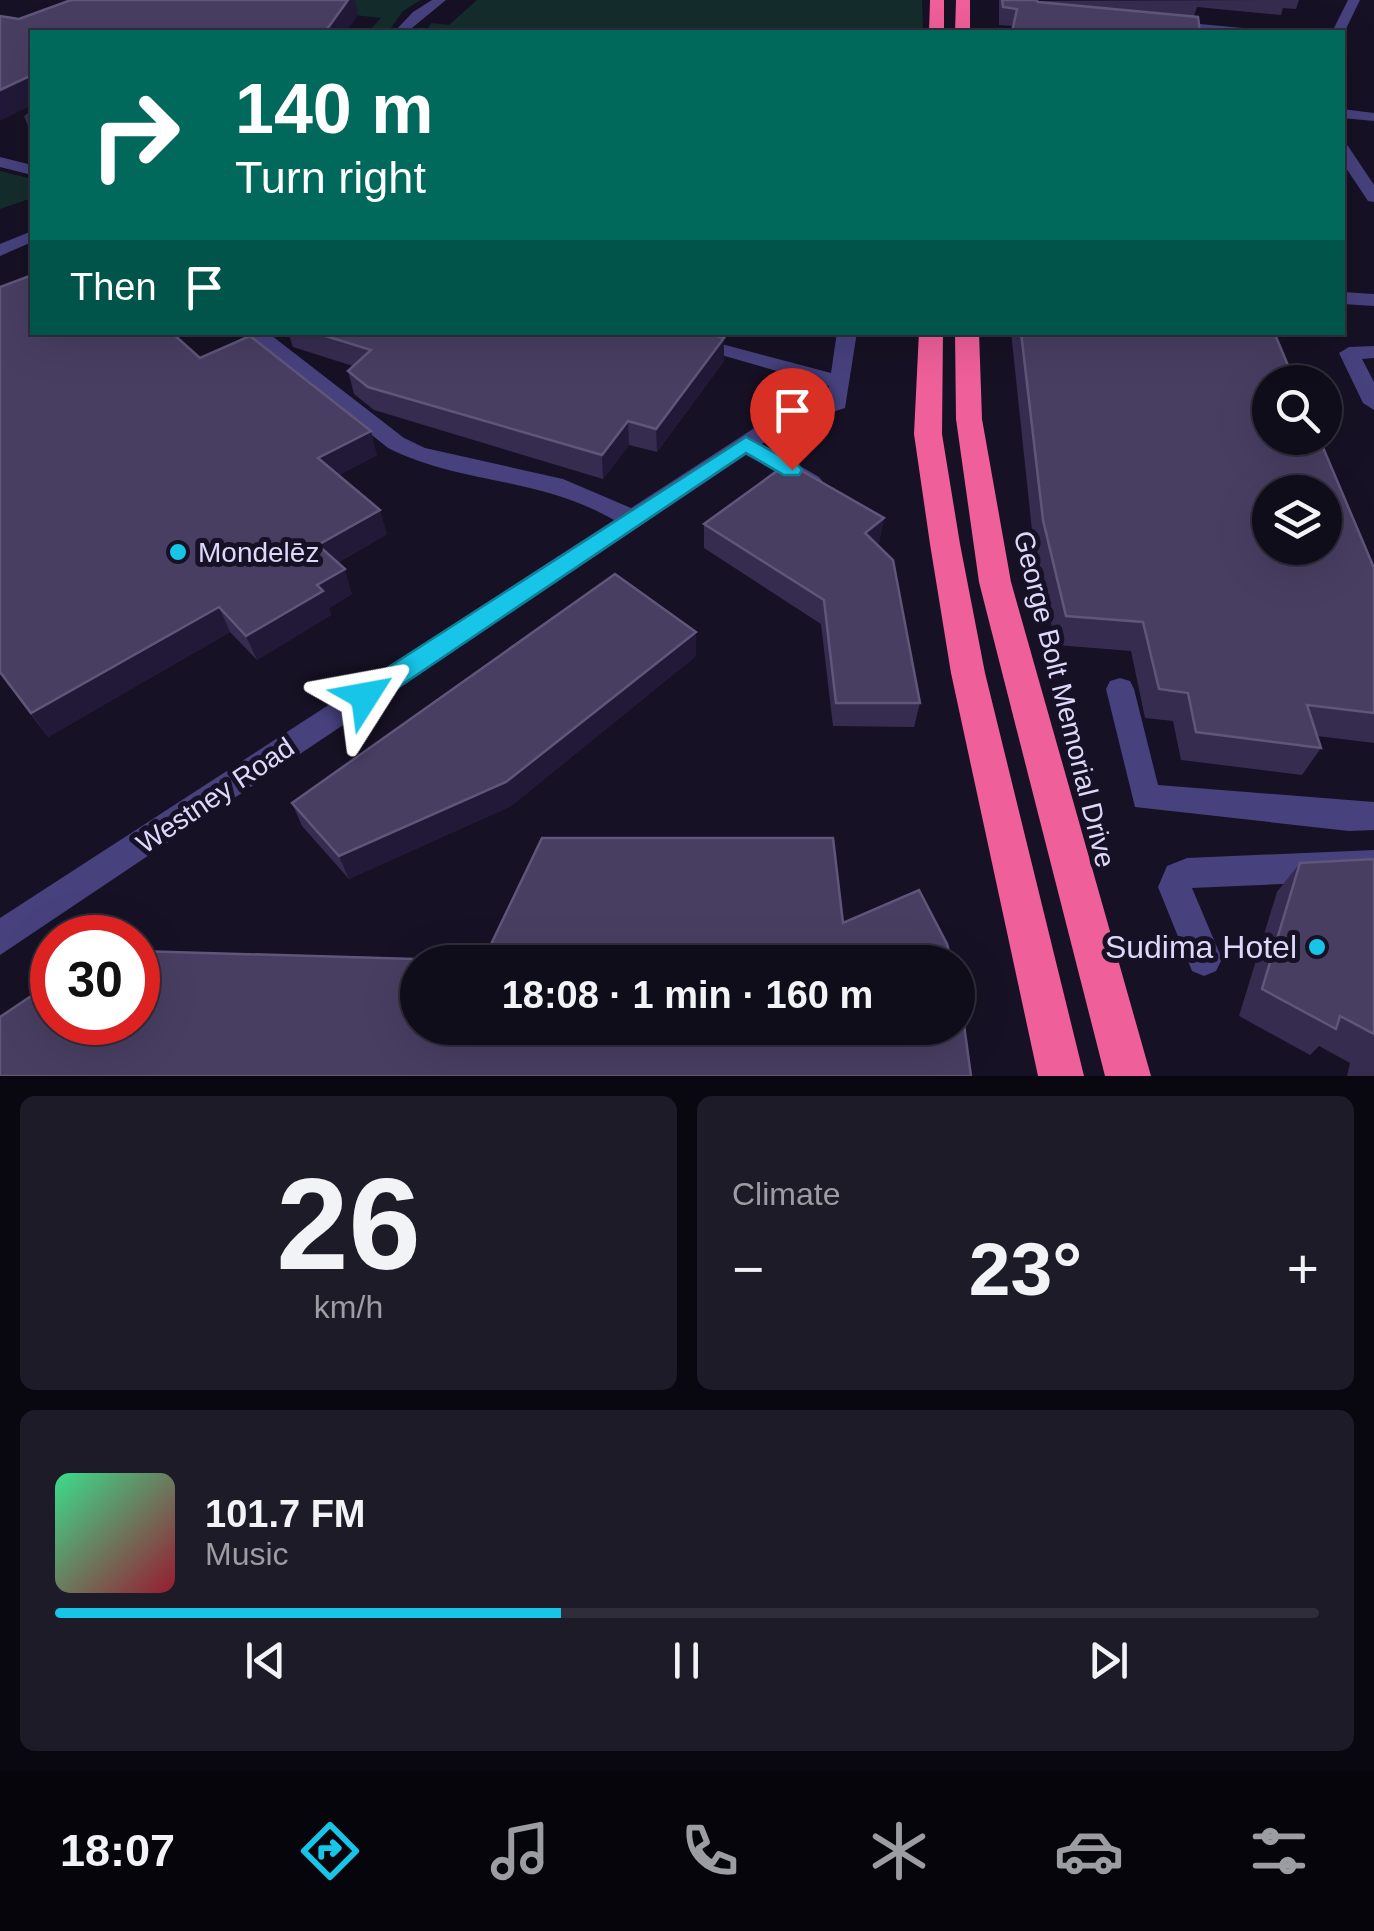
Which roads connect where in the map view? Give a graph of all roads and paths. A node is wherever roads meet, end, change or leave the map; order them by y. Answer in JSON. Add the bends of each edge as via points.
{"nodes":[{"id":1,"x":440,"y":0,"type":"edge"},
{"id":2,"x":453,"y":0,"type":"edge"},
{"id":3,"x":937,"y":0,"type":"edge"},
{"id":4,"x":963,"y":0,"type":"edge"},
{"id":5,"x":1354,"y":1,"type":"edge"},
{"id":6,"x":1150,"y":24,"type":"edge"},
{"id":7,"x":402,"y":30,"type":"edge"},
{"id":8,"x":416,"y":30,"type":"edge"},
{"id":9,"x":937,"y":30,"type":"edge"},
{"id":10,"x":963,"y":30,"type":"edge"},
{"id":11,"x":1220,"y":30,"type":"edge"},
{"id":12,"x":1339,"y":30,"type":"edge"},
{"id":13,"x":1345,"y":114,"type":"edge"},
{"id":14,"x":1374,"y":117,"type":"edge"},
{"id":15,"x":1345,"y":153,"type":"edge"},
{"id":16,"x":0,"y":162,"type":"edge"},
{"id":17,"x":30,"y":170,"type":"edge"},
{"id":18,"x":1374,"y":196,"type":"edge"},
{"id":19,"x":30,"y":237,"type":"edge"},
{"id":20,"x":0,"y":251,"type":"edge"},
{"id":21,"x":1345,"y":298,"type":"edge"},
{"id":22,"x":1374,"y":300,"type":"edge"},
{"id":23,"x":258,"y":335,"type":"edge"},
{"id":24,"x":660,"y":335,"type":"edge"},
{"id":25,"x":847,"y":335,"type":"edge"},
{"id":26,"x":931,"y":335,"type":"edge"},
{"id":27,"x":967,"y":335,"type":"edge"},
{"id":28,"x":1374,"y":352,"type":"edge"},
{"id":29,"x":838,"y":392,"type":"junction"},
{"id":30,"x":1374,"y":402,"type":"edge"},
{"id":31,"x":746,"y":444,"type":"junction"},
{"id":32,"x":826,"y":491,"type":"edge"},
{"id":33,"x":631,"y":519,"type":"junction"},
{"id":34,"x":1120,"y":690,"type":"dead end"},
{"id":35,"x":1374,"y":816,"type":"edge"},
{"id":36,"x":1374,"y":865,"type":"edge"},
{"id":37,"x":0,"y":938,"type":"edge"},
{"id":38,"x":1204,"y":959,"type":"dead end"},
{"id":39,"x":1061,"y":1076,"type":"edge"},
{"id":40,"x":1128,"y":1076,"type":"edge"}],
"edges":[{"from":1,"to":7,"type":"street"},
{"from":2,"to":8,"type":"street"},
{"from":3,"to":9,"type":"highway"},
{"from":4,"to":10,"type":"highway"},
{"from":5,"to":12,"type":"street"},
{"from":6,"to":11,"type":"street"},
{"from":13,"to":14,"type":"street"},
{"from":15,"to":18,"type":"street"},
{"from":16,"to":17,"type":"street"},
{"from":19,"to":20,"type":"street"},
{"from":21,"to":22,"type":"street"},
{"from":23,"to":33,"type":"street","via":[[418,454],[600,498]]},
{"from":24,"to":29,"type":"street"},
{"from":25,"to":29,"type":"street"},
{"from":26,"to":39,"type":"highway","via":[[928,434],[945,544]]},
{"from":27,"to":40,"type":"highway","name":"George Bolt Memorial Drive","via":[[969,419],[995,582]]},
{"from":28,"to":30,"type":"street","via":[[1349,352]]},
{"from":29,"to":31,"type":"street","name":"Westney Road"},
{"from":31,"to":32,"type":"street"},
{"from":31,"to":33,"type":"street","name":"Westney Road"},
{"from":33,"to":37,"type":"street","name":"Westney Road"},
{"from":34,"to":35,"type":"street","via":[[1146,797]]},
{"from":36,"to":38,"type":"street","via":[[1187,873],[1175,886]]}]}
